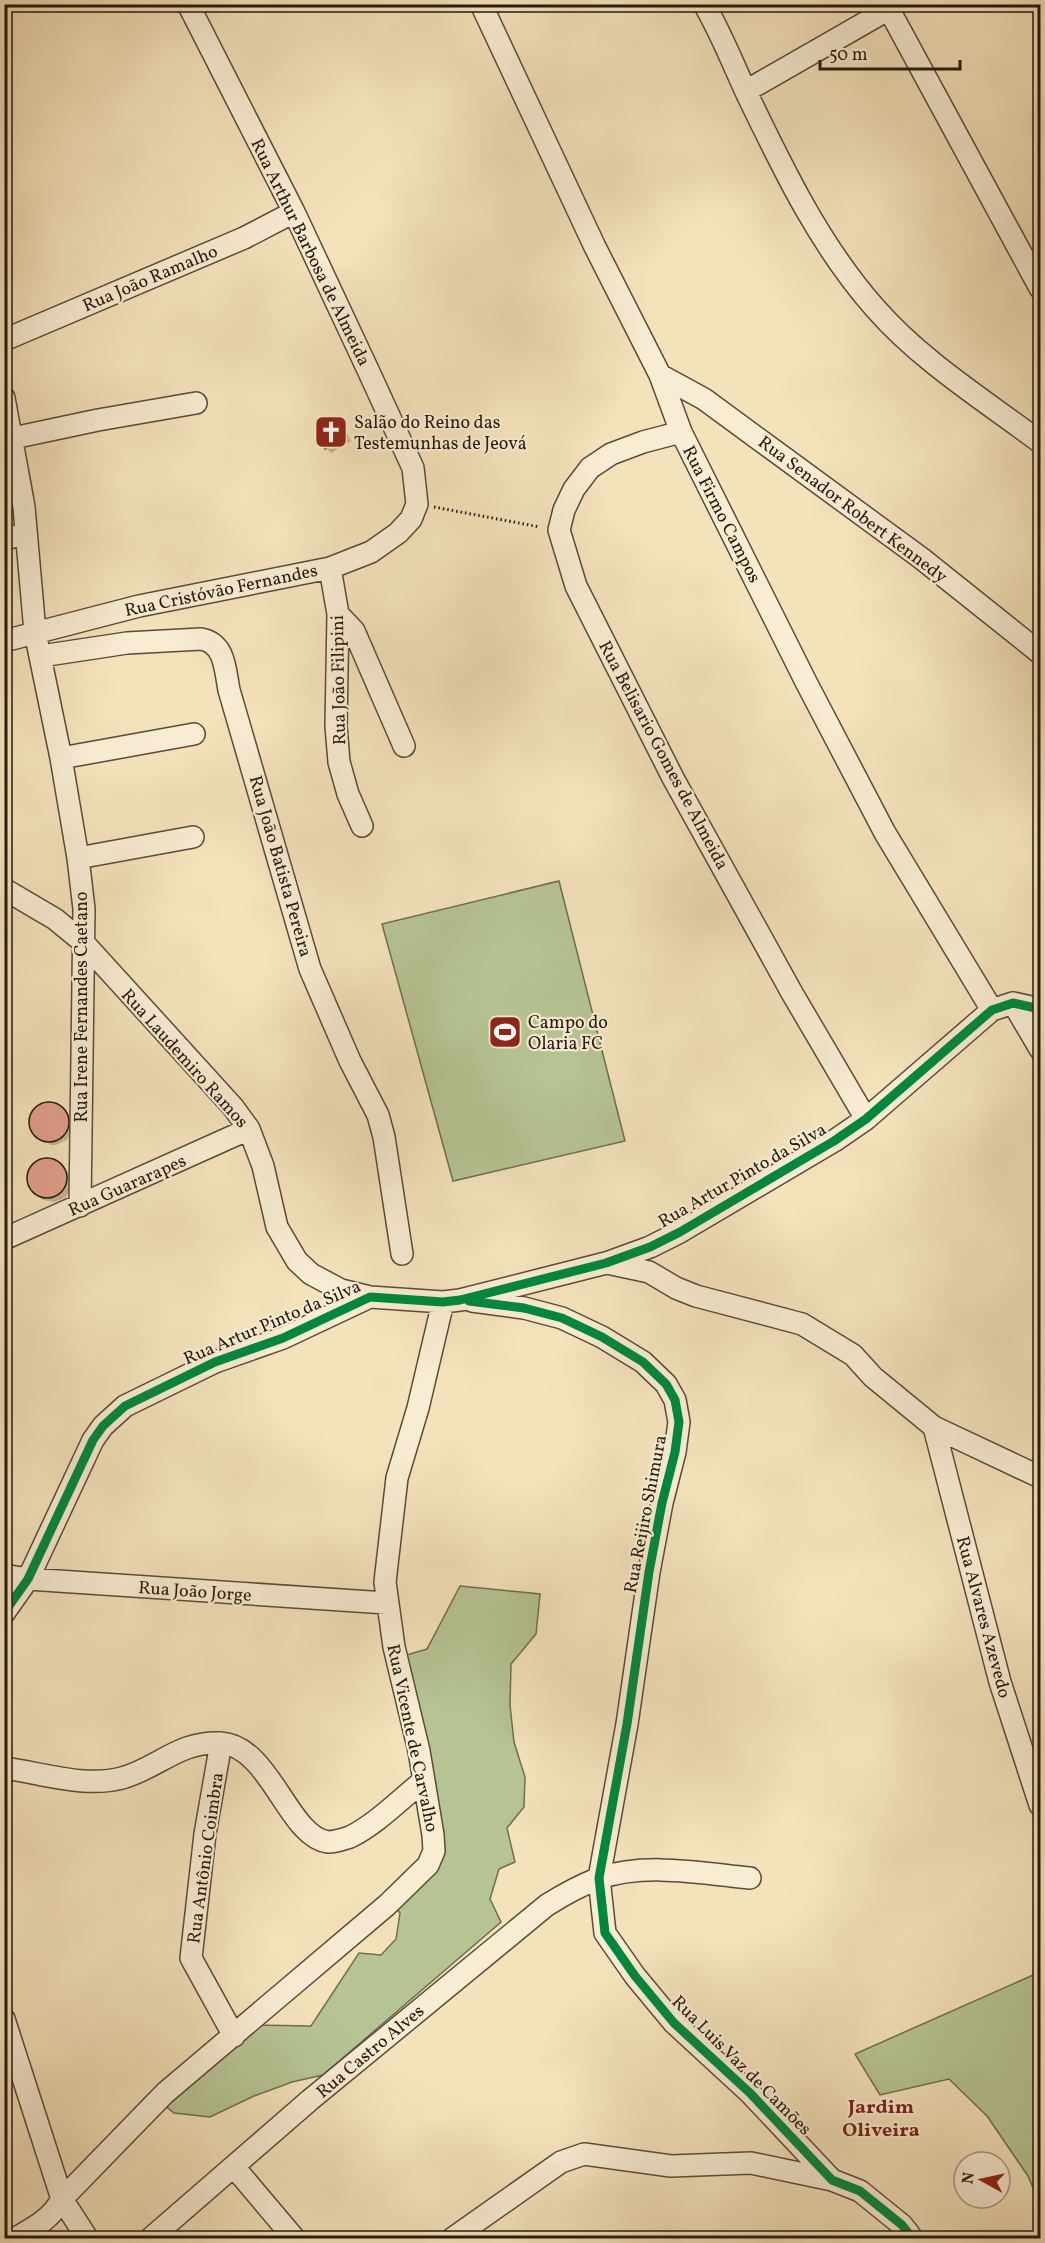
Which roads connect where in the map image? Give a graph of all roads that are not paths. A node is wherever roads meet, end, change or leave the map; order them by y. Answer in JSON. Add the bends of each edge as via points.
{"nodes":[{"id":1,"x":188,"y":4,"type":"edge"},
{"id":2,"x":481,"y":4,"type":"edge"},
{"id":3,"x":704,"y":4,"type":"edge"},
{"id":4,"x":888,"y":7,"type":"edge"},
{"id":5,"x":746,"y":91,"type":"junction"},
{"id":6,"x":294,"y":212,"type":"junction"},
{"id":7,"x":1041,"y":288,"type":"edge"},
{"id":8,"x":4,"y":340,"type":"edge"},
{"id":9,"x":660,"y":375,"type":"junction"},
{"id":10,"x":4,"y":398,"type":"edge"},
{"id":11,"x":196,"y":403,"type":"dead end"},
{"id":12,"x":681,"y":432,"type":"junction"},
{"id":13,"x":13,"y":438,"type":"junction"},
{"id":14,"x":1041,"y":442,"type":"edge"},
{"id":15,"x":417,"y":504,"type":"joint"},
{"id":16,"x":25,"y":534,"type":"junction"},
{"id":17,"x":4,"y":539,"type":"edge"},
{"id":18,"x":330,"y":568,"type":"junction"},
{"id":19,"x":339,"y":614,"type":"junction"},
{"id":20,"x":35,"y":632,"type":"junction"},
{"id":21,"x":4,"y":641,"type":"edge"},
{"id":22,"x":1040,"y":653,"type":"edge"},
{"id":23,"x":41,"y":656,"type":"junction"},
{"id":24,"x":194,"y":734,"type":"dead end"},
{"id":25,"x":404,"y":746,"type":"dead end"},
{"id":26,"x":61,"y":758,"type":"junction"},
{"id":27,"x":362,"y":826,"type":"dead end"},
{"id":28,"x":193,"y":837,"type":"dead end"},
{"id":29,"x":78,"y":858,"type":"junction"},
{"id":30,"x":4,"y":889,"type":"edge"},
{"id":31,"x":83,"y":942,"type":"junction"},
{"id":32,"x":1013,"y":1003,"type":"junction"},
{"id":33,"x":1041,"y":1009,"type":"edge"},
{"id":34,"x":992,"y":1010,"type":"junction"},
{"id":35,"x":1041,"y":1049,"type":"edge"},
{"id":36,"x":866,"y":1119,"type":"junction"},
{"id":37,"x":249,"y":1129,"type":"junction"},
{"id":38,"x":80,"y":1206,"type":"junction"},
{"id":39,"x":4,"y":1239,"type":"edge"},
{"id":40,"x":402,"y":1254,"type":"dead end"},
{"id":41,"x":606,"y":1263,"type":"junction"},
{"id":42,"x":370,"y":1297,"type":"junction"},
{"id":43,"x":451,"y":1301,"type":"junction"},
{"id":44,"x":934,"y":1427,"type":"junction"},
{"id":45,"x":1041,"y":1477,"type":"edge"},
{"id":46,"x":4,"y":1575,"type":"edge"},
{"id":47,"x":28,"y":1579,"type":"junction"},
{"id":48,"x":386,"y":1603,"type":"junction"},
{"id":49,"x":4,"y":1613,"type":"edge"},
{"id":50,"x":221,"y":1743,"type":"junction"},
{"id":51,"x":4,"y":1768,"type":"edge"},
{"id":52,"x":423,"y":1781,"type":"junction"},
{"id":53,"x":1041,"y":1805,"type":"edge"},
{"id":54,"x":599,"y":1878,"type":"junction"},
{"id":55,"x":750,"y":1878,"type":"dead end"},
{"id":56,"x":4,"y":2019,"type":"edge"},
{"id":57,"x":234,"y":2036,"type":"junction"},
{"id":58,"x":234,"y":2166,"type":"junction"},
{"id":59,"x":832,"y":2180,"type":"junction"},
{"id":60,"x":62,"y":2199,"type":"junction"},
{"id":61,"x":16,"y":2238,"type":"edge"},
{"id":62,"x":87,"y":2238,"type":"edge"},
{"id":63,"x":151,"y":2238,"type":"edge"},
{"id":64,"x":294,"y":2238,"type":"edge"},
{"id":65,"x":453,"y":2238,"type":"edge"},
{"id":66,"x":912,"y":2238,"type":"edge"}],
"edges":[{"from":1,"to":6,"type":"street","name":"Rua Arthur Barbosa de Almeida"},
{"from":2,"to":9,"type":"street","name":"Rua Firmo Campos"},
{"from":3,"to":5,"type":"street"},
{"from":4,"to":5,"type":"street"},
{"from":4,"to":7,"type":"street"},
{"from":5,"to":14,"type":"street","via":[[777,158],[818,230],[875,309],[918,350]]},
{"from":6,"to":8,"type":"street","name":"Rua João Ramalho","via":[[244,238]]},
{"from":6,"to":15,"type":"street","name":"Rua Arthur Barbosa de Almeida","via":[[413,468]]},
{"from":9,"to":12,"type":"street","name":"Rua Firmo Campos"},
{"from":9,"to":22,"type":"street","name":"Rua Senador Robert Kennedy","via":[[704,399],[921,558]]},
{"from":10,"to":13,"type":"street","name":"Rua Irene Fernandes Caetano"},
{"from":11,"to":13,"type":"street"},
{"from":12,"to":34,"type":"street","name":"Rua Firmo Campos","via":[[885,833]]},
{"from":12,"to":36,"type":"street","name":"Rua Belisario Gomes de Almeida","via":[[611,454],[590,468],[574,489],[559,530],[576,586],[673,778]]},
{"from":13,"to":16,"type":"street","name":"Rua Irene Fernandes Caetano"},
{"from":15,"to":18,"type":"street","name":"Rua Cristóvão Fernandes","via":[[411,519],[399,532],[371,552]]},
{"from":16,"to":17,"type":"street"},
{"from":16,"to":20,"type":"street","name":"Rua Irene Fernandes Caetano"},
{"from":18,"to":19,"type":"street","name":"Rua João Filipini"},
{"from":18,"to":20,"type":"street","name":"Rua Cristóvão Fernandes","via":[[139,606]]},
{"from":19,"to":25,"type":"street","via":[[354,631]]},
{"from":19,"to":27,"type":"street","name":"Rua João Filipini","via":[[339,762]]},
{"from":20,"to":21,"type":"street","name":"Rua Cristóvão Fernandes"},
{"from":20,"to":23,"type":"street","name":"Rua Irene Fernandes Caetano"},
{"from":23,"to":26,"type":"street","name":"Rua Irene Fernandes Caetano"},
{"from":23,"to":40,"type":"street","name":"Rua João Batista Pereira","via":[[127,643],[201,639],[211,641],[221,652],[310,969],[378,1115]]},
{"from":24,"to":26,"type":"street"},
{"from":26,"to":29,"type":"street","name":"Rua Irene Fernandes Caetano"},
{"from":28,"to":29,"type":"street"},
{"from":29,"to":31,"type":"street","name":"Rua Irene Fernandes Caetano"},
{"from":30,"to":31,"type":"street","name":"Rua Laudemiro Ramos","via":[[55,919]]},
{"from":31,"to":37,"type":"street","name":"Rua Laudemiro Ramos"},
{"from":31,"to":38,"type":"street","name":"Rua Irene Fernandes Caetano"},
{"from":32,"to":33,"type":"street"},
{"from":32,"to":34,"type":"street"},
{"from":32,"to":35,"type":"street"},
{"from":34,"to":36,"type":"street","name":"Rua Artur Pinto da Silva"},
{"from":36,"to":41,"type":"street","name":"Rua Artur Pinto da Silva","via":[[680,1232]]},
{"from":37,"to":38,"type":"street","name":"Rua Guararapes"},
{"from":37,"to":42,"type":"street","name":"Rua Laudemiro Ramos","via":[[263,1166],[277,1227],[297,1261],[311,1274],[341,1290]]},
{"from":38,"to":39,"type":"street","name":"Rua Guararapes"},
{"from":41,"to":43,"type":"street","name":"Rua Artur Pinto da Silva"},
{"from":41,"to":44,"type":"street","via":[[649,1272],[696,1296],[802,1324],[853,1355],[873,1377]]},
{"from":42,"to":43,"type":"street","name":"Rua Artur Pinto da Silva"},
{"from":42,"to":47,"type":"street","name":"Rua Artur Pinto da Silva","via":[[283,1338],[215,1362],[125,1406],[102,1426],[93,1440]]},
{"from":43,"to":48,"type":"street","name":"Rua Vicente de Carvalho","via":[[397,1478],[387,1554]]},
{"from":43,"to":54,"type":"street","name":"Rua Reijiro Shimura","via":[[524,1308],[562,1318],[643,1362],[666,1384],[675,1400],[679,1422],[675,1452],[649,1572]]},
{"from":44,"to":45,"type":"street"},
{"from":44,"to":53,"type":"street","name":"Rua Alvares Azevedo","via":[[1000,1682]]},
{"from":46,"to":47,"type":"street","name":"Rua João Jorge"},
{"from":47,"to":48,"type":"street","name":"Rua João Jorge"},
{"from":47,"to":49,"type":"street","name":"Rua Artur Pinto da Silva"},
{"from":48,"to":52,"type":"street","name":"Rua Vicente de Carvalho"},
{"from":50,"to":51,"type":"street","via":[[187,1746],[142,1771],[101,1781]]},
{"from":50,"to":52,"type":"street","via":[[241,1749],[306,1828],[328,1842],[351,1836]]},
{"from":50,"to":57,"type":"street","name":"Rua Antônio Coimbra","via":[[205,1834],[191,1958]]},
{"from":52,"to":57,"type":"street","name":"Rua Vicente de Carvalho","via":[[434,1835],[434,1851],[428,1865]]},
{"from":54,"to":55,"type":"street","name":"Rua Castro Alves","via":[[628,1872],[675,1871]]},
{"from":54,"to":58,"type":"street","name":"Rua Castro Alves","via":[[547,1905]]},
{"from":54,"to":59,"type":"street","name":"Rua Luis Vaz de Camões","via":[[604,1933],[635,1976],[674,2023],[750,2093]]},
{"from":56,"to":60,"type":"street"},
{"from":57,"to":60,"type":"street","name":"Rua Vicente de Carvalho","via":[[165,2093]]},
{"from":58,"to":63,"type":"street","name":"Rua Castro Alves"},
{"from":58,"to":64,"type":"street"},
{"from":59,"to":65,"type":"street","via":[[751,2163],[671,2166],[584,2154],[561,2162]]},
{"from":59,"to":66,"type":"street","name":"Rua Luis Vaz de Camões","via":[[860,2191]]},
{"from":60,"to":61,"type":"street","name":"Rua Vicente de Carvalho","via":[[45,2222]]},
{"from":60,"to":62,"type":"street"}]}
